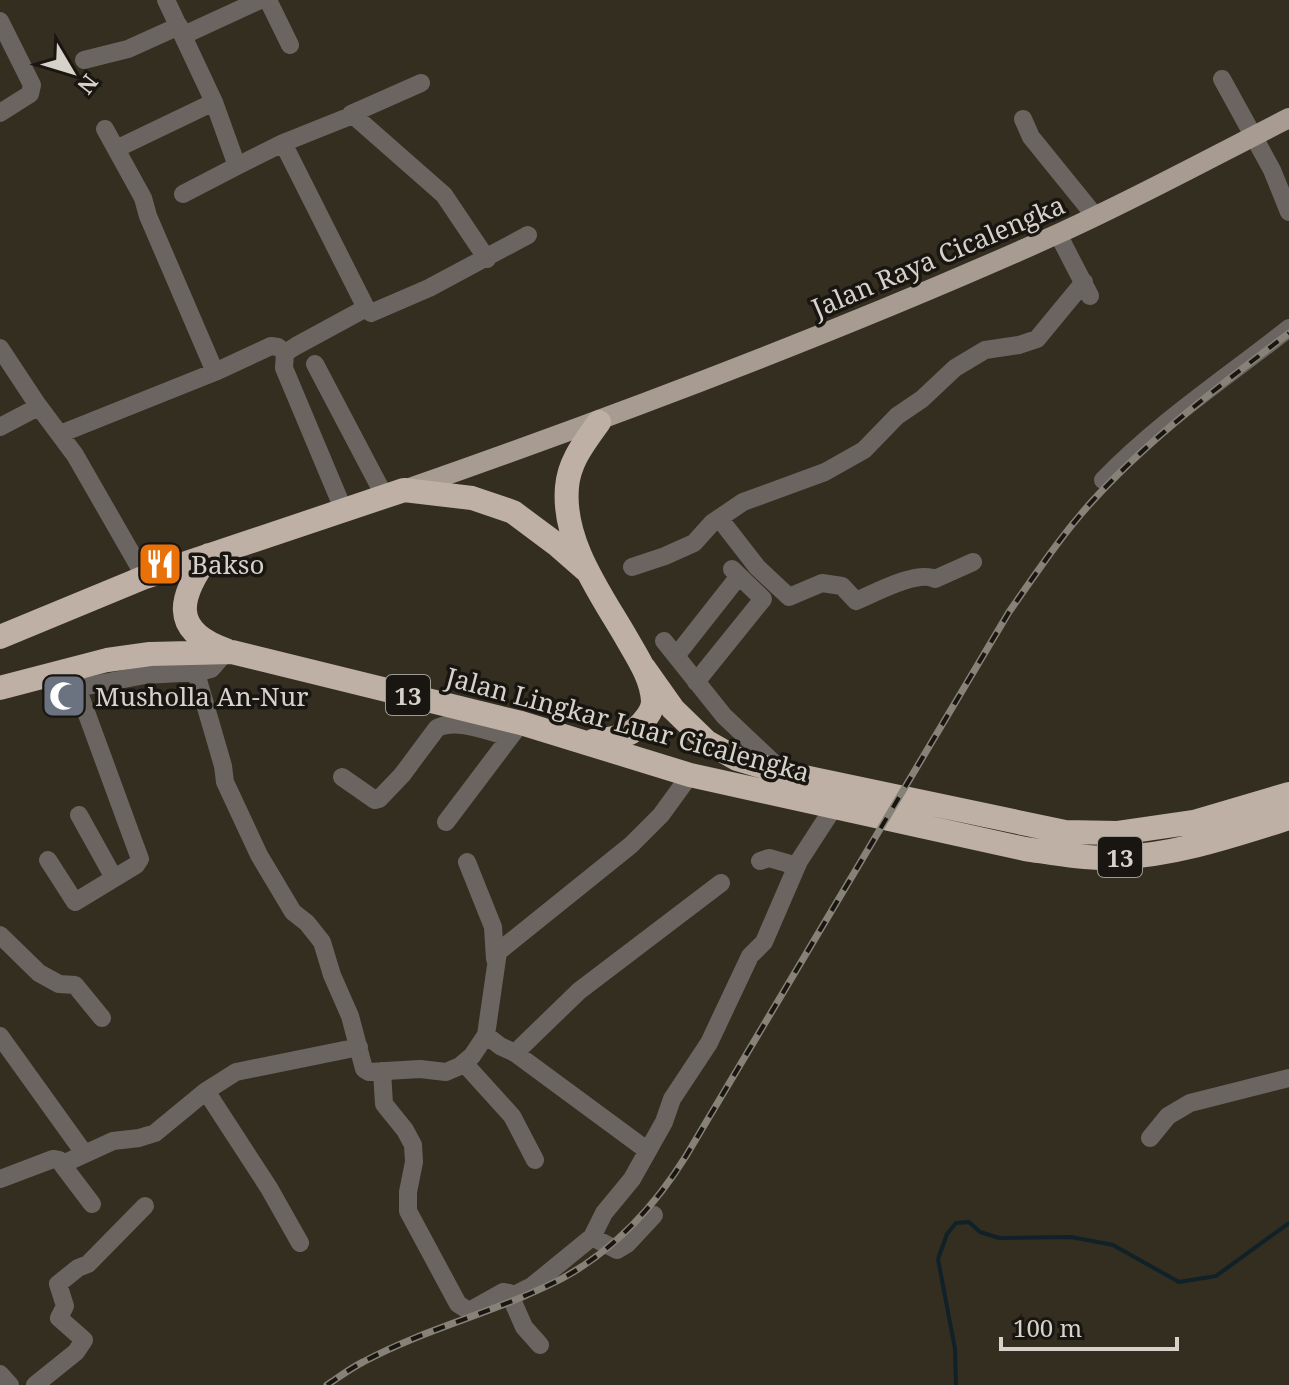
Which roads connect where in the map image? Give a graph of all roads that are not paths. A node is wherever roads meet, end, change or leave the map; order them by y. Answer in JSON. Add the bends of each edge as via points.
{"nodes":[{"id":1,"x":166,"y":0,"type":"edge"},
{"id":2,"x":260,"y":0,"type":"edge"},
{"id":3,"x":268,"y":0,"type":"edge"},
{"id":4,"x":0,"y":21,"type":"edge"},
{"id":5,"x":182,"y":30,"type":"junction"},
{"id":6,"x":290,"y":45,"type":"dead end"},
{"id":7,"x":84,"y":60,"type":"dead end"},
{"id":8,"x":1222,"y":79,"type":"dead end"},
{"id":9,"x":421,"y":83,"type":"dead end"},
{"id":10,"x":214,"y":102,"type":"junction"},
{"id":11,"x":0,"y":113,"type":"edge"},
{"id":12,"x":351,"y":114,"type":"junction"},
{"id":13,"x":1289,"y":118,"type":"edge"},
{"id":14,"x":1023,"y":119,"type":"dead end"},
{"id":15,"x":105,"y":129,"type":"dead end"},
{"id":16,"x":1254,"y":136,"type":"junction"},
{"id":17,"x":283,"y":143,"type":"junction"},
{"id":18,"x":116,"y":149,"type":"junction"},
{"id":19,"x":237,"y":166,"type":"junction"},
{"id":20,"x":183,"y":194,"type":"dead end"},
{"id":21,"x":1288,"y":208,"type":"edge"},
{"id":22,"x":1095,"y":216,"type":"junction"},
{"id":23,"x":1058,"y":234,"type":"junction"},
{"id":24,"x":528,"y":235,"type":"dead end"},
{"id":25,"x":487,"y":259,"type":"junction"},
{"id":26,"x":366,"y":308,"type":"junction"},
{"id":27,"x":1289,"y":328,"type":"edge"},
{"id":28,"x":0,"y":348,"type":"edge"},
{"id":29,"x":285,"y":353,"type":"junction"},
{"id":30,"x":315,"y":364,"type":"dead end"},
{"id":31,"x":215,"y":372,"type":"junction"},
{"id":32,"x":38,"y":407,"type":"junction"},
{"id":33,"x":599,"y":422,"type":"junction"},
{"id":34,"x":0,"y":427,"type":"edge"},
{"id":35,"x":60,"y":434,"type":"junction"},
{"id":36,"x":1103,"y":480,"type":"dead end"},
{"id":37,"x":395,"y":494,"type":"junction"},
{"id":38,"x":344,"y":511,"type":"junction"},
{"id":39,"x":719,"y":518,"type":"junction"},
{"id":40,"x":209,"y":555,"type":"junction"},
{"id":41,"x":973,"y":562,"type":"dead end"},
{"id":42,"x":632,"y":567,"type":"dead end"},
{"id":43,"x":588,"y":572,"type":"junction"},
{"id":44,"x":145,"y":577,"type":"junction"},
{"id":45,"x":0,"y":637,"type":"edge"},
{"id":46,"x":228,"y":652,"type":"junction"},
{"id":47,"x":644,"y":668,"type":"junction"},
{"id":48,"x":196,"y":673,"type":"junction"},
{"id":49,"x":696,"y":682,"type":"junction"},
{"id":50,"x":0,"y":688,"type":"edge"},
{"id":51,"x":516,"y":730,"type":"junction"},
{"id":52,"x":583,"y":742,"type":"junction"},
{"id":53,"x":785,"y":773,"type":"junction"},
{"id":54,"x":690,"y":775,"type":"junction"},
{"id":55,"x":342,"y":777,"type":"dead end"},
{"id":56,"x":1289,"y":794,"type":"edge"},
{"id":57,"x":845,"y":801,"type":"junction"},
{"id":58,"x":79,"y":815,"type":"dead end"},
{"id":59,"x":1289,"y":818,"type":"edge"},
{"id":60,"x":950,"y":821,"type":"junction"},
{"id":61,"x":446,"y":822,"type":"dead end"},
{"id":62,"x":48,"y":860,"type":"dead end"},
{"id":63,"x":760,"y":861,"type":"dead end"},
{"id":64,"x":467,"y":862,"type":"dead end"},
{"id":65,"x":797,"y":866,"type":"junction"},
{"id":66,"x":114,"y":878,"type":"junction"},
{"id":67,"x":721,"y":883,"type":"dead end"},
{"id":68,"x":0,"y":935,"type":"edge"},
{"id":69,"x":495,"y":959,"type":"junction"},
{"id":70,"x":102,"y":1018,"type":"dead end"},
{"id":71,"x":486,"y":1035,"type":"junction"},
{"id":72,"x":0,"y":1036,"type":"edge"},
{"id":73,"x":359,"y":1047,"type":"junction"},
{"id":74,"x":515,"y":1053,"type":"junction"},
{"id":75,"x":464,"y":1063,"type":"junction"},
{"id":76,"x":382,"y":1071,"type":"junction"},
{"id":77,"x":1289,"y":1078,"type":"edge"},
{"id":78,"x":206,"y":1091,"type":"junction"},
{"id":79,"x":1150,"y":1138,"type":"dead end"},
{"id":80,"x":648,"y":1151,"type":"junction"},
{"id":81,"x":84,"y":1153,"type":"junction"},
{"id":82,"x":535,"y":1160,"type":"dead end"},
{"id":83,"x":64,"y":1167,"type":"junction"},
{"id":84,"x":0,"y":1179,"type":"edge"},
{"id":85,"x":92,"y":1204,"type":"dead end"},
{"id":86,"x":145,"y":1206,"type":"dead end"},
{"id":87,"x":654,"y":1215,"type":"dead end"},
{"id":88,"x":592,"y":1237,"type":"junction"},
{"id":89,"x":300,"y":1243,"type":"dead end"},
{"id":90,"x":512,"y":1296,"type":"junction"},
{"id":91,"x":540,"y":1345,"type":"dead end"},
{"id":92,"x":0,"y":1374,"type":"edge"},
{"id":93,"x":10,"y":1385,"type":"edge"},
{"id":94,"x":35,"y":1385,"type":"edge"}],
"edges":[{"from":1,"to":5,"type":"street"},
{"from":2,"to":5,"type":"street"},
{"from":3,"to":6,"type":"street"},
{"from":4,"to":11,"type":"street","via":[[32,85],[30,94]]},
{"from":5,"to":7,"type":"street"},
{"from":5,"to":10,"type":"street"},
{"from":8,"to":16,"type":"street"},
{"from":9,"to":12,"type":"street"},
{"from":10,"to":18,"type":"street"},
{"from":10,"to":19,"type":"street"},
{"from":12,"to":17,"type":"street"},
{"from":12,"to":25,"type":"street","via":[[444,195]]},
{"from":13,"to":16,"type":"main road","name":"Jalan Raya Cicalengka"},
{"from":14,"to":22,"type":"street","via":[[1031,137]]},
{"from":15,"to":18,"type":"street"},
{"from":16,"to":21,"type":"street"},
{"from":16,"to":22,"type":"main road","name":"Jalan Raya Cicalengka"},
{"from":17,"to":19,"type":"street"},
{"from":17,"to":26,"type":"street"},
{"from":18,"to":31,"type":"street","via":[[143,198]]},
{"from":19,"to":20,"type":"street"},
{"from":22,"to":23,"type":"main road","name":"Jalan Raya Cicalengka"},
{"from":23,"to":33,"type":"main road","name":"Jalan Raya Cicalengka"},
{"from":23,"to":39,"type":"street","via":[[1087,289],[1037,339],[981,352],[897,416],[864,450],[825,472],[743,502]]},
{"from":24,"to":25,"type":"street"},
{"from":25,"to":26,"type":"street","via":[[371,313]]},
{"from":26,"to":29,"type":"street"},
{"from":27,"to":36,"type":"street","via":[[1175,415]]},
{"from":28,"to":32,"type":"street"},
{"from":29,"to":31,"type":"street","via":[[271,346]]},
{"from":29,"to":38,"type":"street","via":[[284,368]]},
{"from":30,"to":37,"type":"street"},
{"from":31,"to":35,"type":"street"},
{"from":32,"to":34,"type":"street"},
{"from":32,"to":35,"type":"street"},
{"from":33,"to":37,"type":"main road","name":"Jalan Raya Cicalengka"},
{"from":33,"to":43,"type":"highway","via":[[580,449],[567,488],[573,536]]},
{"from":35,"to":44,"type":"street"},
{"from":37,"to":38,"type":"highway","number":"13"},
{"from":37,"to":43,"type":"highway","number":"13","via":[[472,498],[513,512]]},
{"from":38,"to":40,"type":"highway","number":"13"},
{"from":39,"to":41,"type":"street","via":[[757,567],[789,597],[822,583],[842,586],[856,601],[925,575],[935,579]]},
{"from":39,"to":42,"type":"street","via":[[694,543]]},
{"from":40,"to":44,"type":"highway","number":"13"},
{"from":40,"to":46,"type":"highway","via":[[184,597],[185,614],[195,634]]},
{"from":43,"to":47,"type":"highway","number":"13"},
{"from":44,"to":45,"type":"highway","number":"13"},
{"from":46,"to":48,"type":"street","via":[[211,669]]},
{"from":46,"to":50,"type":"highway","name":"Jalan Lingkar Luar Cicalengka","number":"13","via":[[107,660]]},
{"from":46,"to":51,"type":"highway","name":"Jalan Lingkar Luar Cicalengka","number":"13"},
{"from":47,"to":52,"type":"highway","via":[[653,702],[636,731],[623,738]]},
{"from":47,"to":53,"type":"highway","name":"Jalan Lingkar Luar Cicalengka","number":"13","via":[[673,709],[707,742],[737,759]]},
{"from":48,"to":66,"type":"street","via":[[145,675],[78,690],[139,855],[136,865]]},
{"from":48,"to":73,"type":"street","via":[[225,782],[293,912],[322,942]]},
{"from":49,"to":49,"type":"street","via":[[670,649],[736,572],[763,599]]},
{"from":49,"to":53,"type":"street"},
{"from":51,"to":52,"type":"highway","name":"Jalan Lingkar Luar Cicalengka","number":"13"},
{"from":51,"to":55,"type":"street","via":[[437,728],[379,799]]},
{"from":51,"to":61,"type":"street"},
{"from":52,"to":54,"type":"highway","name":"Jalan Lingkar Luar Cicalengka","number":"13"},
{"from":53,"to":57,"type":"highway","name":"Jalan Lingkar Luar Cicalengka","number":"13"},
{"from":54,"to":57,"type":"highway","name":"Jalan Lingkar Luar Cicalengka","number":"13"},
{"from":54,"to":69,"type":"street","via":[[631,845],[503,947]]},
{"from":56,"to":60,"type":"highway","name":"Jalan Lingkar Luar Cicalengka","number":"13","via":[[1194,822],[1118,833]]},
{"from":57,"to":60,"type":"highway","name":"Jalan Lingkar Luar Cicalengka","number":"13"},
{"from":57,"to":65,"type":"street"},
{"from":58,"to":66,"type":"street"},
{"from":59,"to":60,"type":"highway","name":"Jalan Lingkar Luar Cicalengka","number":"13","via":[[1150,855],[1109,858],[1025,849]]},
{"from":62,"to":66,"type":"street","via":[[75,902]]},
{"from":63,"to":65,"type":"street","via":[[769,858]]},
{"from":64,"to":69,"type":"street","via":[[493,927]]},
{"from":65,"to":80,"type":"street","via":[[764,942],[750,956]]},
{"from":67,"to":74,"type":"street","via":[[579,991]]},
{"from":68,"to":70,"type":"street","via":[[39,973],[53,982],[75,985]]},
{"from":69,"to":71,"type":"street"},
{"from":71,"to":74,"type":"street"},
{"from":71,"to":75,"type":"street"},
{"from":72,"to":81,"type":"street"},
{"from":73,"to":76,"type":"street","via":[[366,1071]]},
{"from":73,"to":78,"type":"street","via":[[249,1068]]},
{"from":74,"to":80,"type":"street"},
{"from":75,"to":76,"type":"street","via":[[446,1072]]},
{"from":75,"to":82,"type":"street","via":[[512,1116]]},
{"from":76,"to":90,"type":"street","via":[[384,1104],[413,1145],[408,1211],[458,1304],[469,1311],[503,1292]]},
{"from":77,"to":79,"type":"street","via":[[1190,1103],[1168,1116]]},
{"from":78,"to":81,"type":"street","via":[[155,1133]]},
{"from":78,"to":89,"type":"street"},
{"from":80,"to":88,"type":"street"},
{"from":81,"to":83,"type":"street"},
{"from":83,"to":84,"type":"street","via":[[53,1159]]},
{"from":83,"to":85,"type":"street"},
{"from":86,"to":94,"type":"street","via":[[88,1264],[58,1284],[65,1306],[59,1318],[84,1340]]},
{"from":87,"to":88,"type":"street","via":[[617,1250]]},
{"from":88,"to":90,"type":"street"},
{"from":90,"to":91,"type":"street","via":[[524,1327]]},
{"from":92,"to":93,"type":"street"}]}
